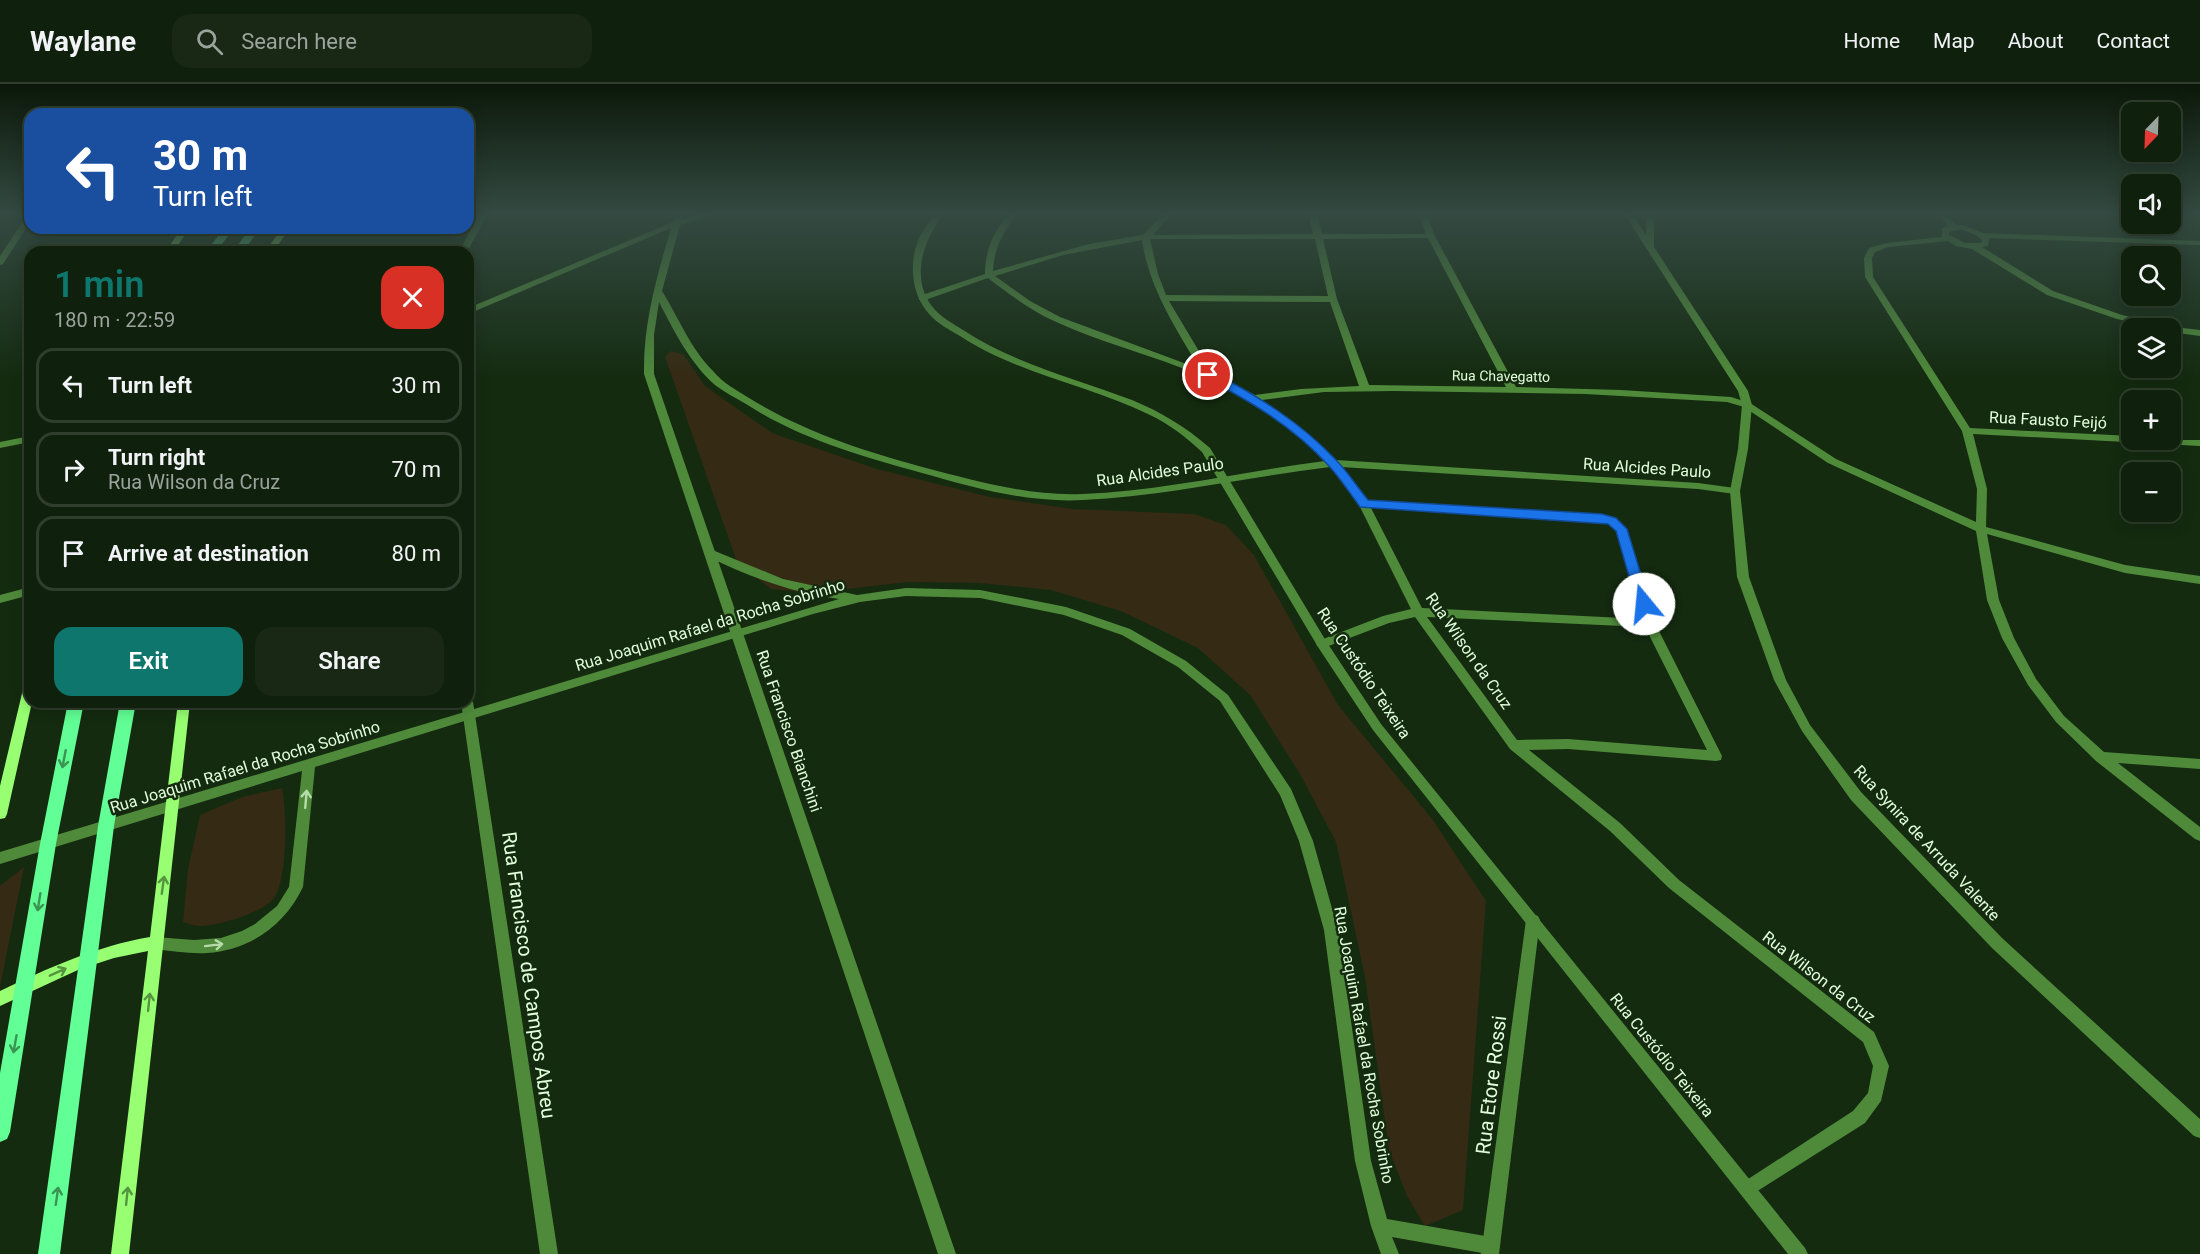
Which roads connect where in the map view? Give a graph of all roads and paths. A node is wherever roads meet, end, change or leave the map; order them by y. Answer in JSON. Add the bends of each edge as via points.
{"nodes":[{"id":1,"x":562,"y":270,"type":"edge"},
{"id":2,"x":665,"y":270,"type":"edge"},
{"id":3,"x":917,"y":270,"type":"edge"},
{"id":4,"x":989,"y":270,"type":"edge"},
{"id":5,"x":1008,"y":270,"type":"edge"},
{"id":6,"x":1152,"y":270,"type":"edge"},
{"id":7,"x":1326,"y":270,"type":"edge"},
{"id":8,"x":1449,"y":270,"type":"edge"},
{"id":9,"x":1665,"y":270,"type":"edge"},
{"id":10,"x":1869,"y":270,"type":"edge"},
{"id":11,"x":2012,"y":270,"type":"edge"},
{"id":12,"x":989,"y":275,"type":"junction"},
{"id":13,"x":659,"y":293,"type":"junction"},
{"id":14,"x":922,"y":298,"type":"junction"},
{"id":15,"x":1164,"y":298,"type":"junction"},
{"id":16,"x":1333,"y":299,"type":"junction"},
{"id":17,"x":474,"y":308,"type":"edge"},
{"id":18,"x":2124,"y":318,"type":"edge"},
{"id":19,"x":2181,"y":330,"type":"edge"},
{"id":20,"x":2200,"y":333,"type":"edge"},
{"id":21,"x":1208,"y":375,"type":"junction"},
{"id":22,"x":1365,"y":388,"type":"junction"},
{"id":23,"x":1512,"y":389,"type":"junction"},
{"id":24,"x":1254,"y":398,"type":"junction"},
{"id":25,"x":1747,"y":405,"type":"junction"},
{"id":26,"x":1966,"y":431,"type":"junction"},
{"id":27,"x":24,"y":440,"type":"edge"},
{"id":28,"x":2200,"y":443,"type":"edge"},
{"id":29,"x":0,"y":445,"type":"edge"},
{"id":30,"x":1333,"y":464,"type":"junction"},
{"id":31,"x":1223,"y":479,"type":"junction"},
{"id":32,"x":1735,"y":491,"type":"junction"},
{"id":33,"x":1364,"y":504,"type":"junction"},
{"id":34,"x":1981,"y":529,"type":"junction"},
{"id":35,"x":710,"y":553,"type":"junction"},
{"id":36,"x":2200,"y":580,"type":"edge"},
{"id":37,"x":24,"y":593,"type":"edge"},
{"id":38,"x":860,"y":598,"type":"junction"},
{"id":39,"x":0,"y":599,"type":"edge"},
{"id":40,"x":1418,"y":612,"type":"junction"},
{"id":41,"x":1649,"y":623,"type":"junction"},
{"id":42,"x":737,"y":634,"type":"junction"},
{"id":43,"x":1322,"y":644,"type":"junction"},
{"id":44,"x":474,"y":707,"type":"edge"},
{"id":45,"x":25,"y":708,"type":"edge"},
{"id":46,"x":75,"y":708,"type":"edge"},
{"id":47,"x":127,"y":708,"type":"edge"},
{"id":48,"x":183,"y":708,"type":"edge"},
{"id":49,"x":468,"y":709,"type":"edge"},
{"id":50,"x":1514,"y":745,"type":"junction"},
{"id":51,"x":2102,"y":758,"type":"junction"},
{"id":52,"x":309,"y":764,"type":"junction"},
{"id":53,"x":2200,"y":764,"type":"edge"},
{"id":54,"x":174,"y":806,"type":"junction"},
{"id":55,"x":0,"y":814,"type":"edge"},
{"id":56,"x":106,"y":826,"type":"junction"},
{"id":57,"x":2200,"y":835,"type":"edge"},
{"id":58,"x":48,"y":844,"type":"junction"},
{"id":59,"x":0,"y":858,"type":"edge"},
{"id":60,"x":1533,"y":920,"type":"junction"},
{"id":61,"x":155,"y":943,"type":"junction"},
{"id":62,"x":90,"y":957,"type":"junction"},
{"id":63,"x":25,"y":987,"type":"junction"},
{"id":64,"x":0,"y":999,"type":"edge"},
{"id":65,"x":2200,"y":1130,"type":"edge"},
{"id":66,"x":0,"y":1132,"type":"edge"},
{"id":67,"x":1748,"y":1189,"type":"junction"},
{"id":68,"x":1380,"y":1226,"type":"junction"},
{"id":69,"x":1491,"y":1250,"type":"edge"},
{"id":70,"x":49,"y":1254,"type":"edge"},
{"id":71,"x":120,"y":1254,"type":"edge"},
{"id":72,"x":549,"y":1254,"type":"edge"},
{"id":73,"x":947,"y":1254,"type":"edge"},
{"id":74,"x":1390,"y":1254,"type":"edge"},
{"id":75,"x":1799,"y":1254,"type":"edge"}],
"edges":[{"from":1,"to":17,"type":"street"},
{"from":2,"to":13,"type":"street","name":"Rua Francisco Bianchini"},
{"from":3,"to":14,"type":"street"},
{"from":4,"to":12,"type":"street"},
{"from":5,"to":12,"type":"street"},
{"from":6,"to":15,"type":"street"},
{"from":7,"to":16,"type":"street"},
{"from":8,"to":23,"type":"street"},
{"from":9,"to":25,"type":"street","via":[[1743,391]]},
{"from":10,"to":26,"type":"street","via":[[1869,277]]},
{"from":11,"to":18,"type":"street","via":[[2050,293]]},
{"from":12,"to":14,"type":"street"},
{"from":12,"to":21,"type":"street","name":"Rua Wilson da Cruz","via":[[1057,319]]},
{"from":13,"to":31,"type":"street","name":"Rua Alcides Paulo","via":[[679,331],[719,383],[766,414],[819,440],[965,482],[1023,494],[1079,497],[1152,491]]},
{"from":13,"to":35,"type":"street","name":"Rua Francisco Bianchini","via":[[647,351],[649,374]]},
{"from":14,"to":31,"type":"street","name":"Rua Custódio Teixeira","via":[[934,314],[994,353],[1153,413],[1186,432],[1206,450]]},
{"from":15,"to":16,"type":"street"},
{"from":15,"to":21,"type":"street"},
{"from":16,"to":22,"type":"street"},
{"from":19,"to":20,"type":"street"},
{"from":21,"to":24,"type":"street","name":"Rua Wilson da Cruz"},
{"from":22,"to":23,"type":"street","name":"Rua Chavegatto"},
{"from":22,"to":24,"type":"street","name":"Rua Chavegatto"},
{"from":23,"to":25,"type":"street","name":"Rua Chavegatto","via":[[1696,396]]},
{"from":24,"to":30,"type":"street","name":"Rua Wilson da Cruz"},
{"from":25,"to":32,"type":"street","name":"Rua Synira de Arruda Valente"},
{"from":25,"to":34,"type":"street","via":[[1832,461]]},
{"from":26,"to":28,"type":"street","name":"Rua Fausto Feijó"},
{"from":26,"to":34,"type":"street","via":[[1982,489]]},
{"from":27,"to":29,"type":"street"},
{"from":30,"to":31,"type":"street","name":"Rua Alcides Paulo"},
{"from":30,"to":32,"type":"street","name":"Rua Alcides Paulo"},
{"from":30,"to":33,"type":"street","name":"Rua Wilson da Cruz"},
{"from":31,"to":43,"type":"street","name":"Rua Custódio Teixeira"},
{"from":32,"to":65,"type":"street","name":"Rua Synira de Arruda Valente","via":[[1743,577],[1780,680],[1806,728],[1856,796],[1997,943]]},
{"from":33,"to":40,"type":"street","name":"Rua Wilson da Cruz"},
{"from":33,"to":41,"type":"street","via":[[1612,521],[1621,529]]},
{"from":34,"to":36,"type":"street","via":[[2125,569]]},
{"from":34,"to":51,"type":"street","via":[[1993,600],[2032,682],[2060,719]]},
{"from":35,"to":38,"type":"street","via":[[793,588]]},
{"from":35,"to":42,"type":"street","name":"Rua Francisco Bianchini"},
{"from":37,"to":39,"type":"street"},
{"from":38,"to":42,"type":"street","name":"Rua Joaquim Rafael da Rocha Sobrinho"},
{"from":38,"to":68,"type":"street","name":"Rua Joaquim Rafael da Rocha Sobrinho","via":[[906,592],[980,594],[1066,610],[1125,632],[1182,664],[1224,698],[1286,793],[1306,842],[1331,930],[1364,1161]]},
{"from":40,"to":41,"type":"street"},
{"from":40,"to":43,"type":"street"},
{"from":40,"to":50,"type":"street","name":"Rua Wilson da Cruz"},
{"from":41,"to":50,"type":"street","via":[[1716,756],[1568,744]]},
{"from":42,"to":44,"type":"street","name":"Rua Joaquim Rafael da Rocha Sobrinho"},
{"from":42,"to":73,"type":"street","name":"Rua Francisco Bianchini"},
{"from":43,"to":60,"type":"street","name":"Rua Custódio Teixeira","via":[[1377,727]]},
{"from":45,"to":55,"type":"main road"},
{"from":46,"to":58,"type":"main road","one_way":true},
{"from":47,"to":56,"type":"main road"},
{"from":48,"to":54,"type":"main road"},
{"from":49,"to":52,"type":"street","name":"Rua Joaquim Rafael da Rocha Sobrinho"},
{"from":49,"to":72,"type":"street","name":"Rua Francisco de Campos Abreu"},
{"from":50,"to":67,"type":"street","name":"Rua Wilson da Cruz","via":[[1615,827],[1674,884],[1869,1036],[1881,1066],[1875,1096],[1859,1117]]},
{"from":51,"to":53,"type":"street"},
{"from":51,"to":57,"type":"street"},
{"from":52,"to":54,"type":"street","name":"Rua Joaquim Rafael da Rocha Sobrinho"},
{"from":61,"to":52,"type":"street","one_way":true,"via":[[222,944],[260,929],[280,914],[296,887]]},
{"from":54,"to":56,"type":"street","name":"Rua Joaquim Rafael da Rocha Sobrinho"},
{"from":61,"to":54,"type":"main road","one_way":true},
{"from":56,"to":58,"type":"street","name":"Rua Joaquim Rafael da Rocha Sobrinho"},
{"from":56,"to":62,"type":"main road"},
{"from":58,"to":59,"type":"street","name":"Rua Joaquim Rafael da Rocha Sobrinho"},
{"from":58,"to":63,"type":"main road","one_way":true},
{"from":60,"to":67,"type":"street","name":"Rua Custódio Teixeira"},
{"from":60,"to":69,"type":"street","name":"Rua Etore Rossi"},
{"from":61,"to":62,"type":"main road","via":[[125,946]]},
{"from":71,"to":61,"type":"main road","one_way":true},
{"from":63,"to":62,"type":"main road","one_way":true},
{"from":70,"to":62,"type":"main road","one_way":true},
{"from":63,"to":64,"type":"main road"},
{"from":63,"to":66,"type":"main road","one_way":true},
{"from":67,"to":75,"type":"street","name":"Rua Custódio Teixeira"},
{"from":68,"to":69,"type":"street"},
{"from":68,"to":74,"type":"street","name":"Rua Joaquim Rafael da Rocha Sobrinho"}]}
